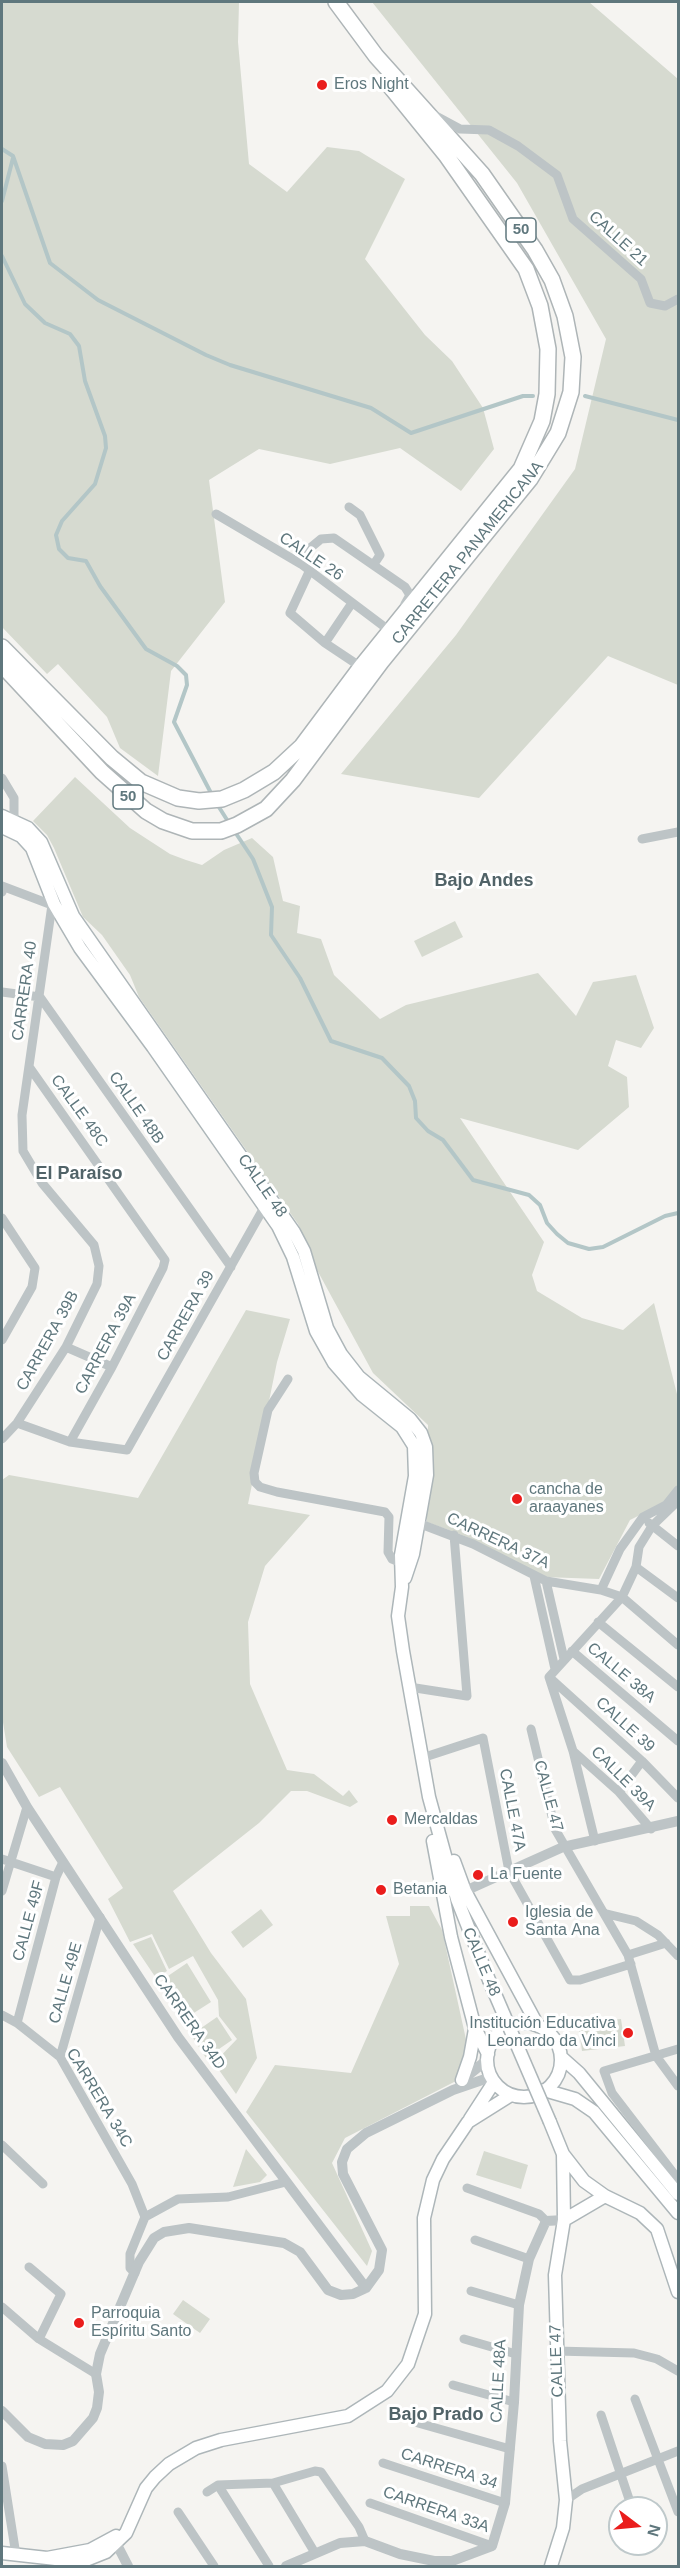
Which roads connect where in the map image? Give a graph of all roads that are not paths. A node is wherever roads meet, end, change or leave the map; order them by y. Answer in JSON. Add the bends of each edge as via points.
{"nodes":[{"id":1,"x":323,"y":2,"type":"edge"},
{"id":2,"x":336,"y":2,"type":"edge"},
{"id":3,"x":425,"y":111,"type":"junction"},
{"id":4,"x":678,"y":299,"type":"edge"},
{"id":5,"x":511,"y":493,"type":"junction"},
{"id":6,"x":349,"y":507,"type":"dead end"},
{"id":7,"x":216,"y":514,"type":"dead end"},
{"id":8,"x":301,"y":564,"type":"junction"},
{"id":9,"x":374,"y":564,"type":"junction"},
{"id":10,"x":309,"y":572,"type":"junction"},
{"id":11,"x":351,"y":603,"type":"junction"},
{"id":12,"x":386,"y":628,"type":"junction"},
{"id":13,"x":325,"y":643,"type":"junction"},
{"id":14,"x":2,"y":647,"type":"edge"},
{"id":15,"x":2,"y":665,"type":"edge"},
{"id":16,"x":359,"y":665,"type":"junction"},
{"id":17,"x":2,"y":778,"type":"edge"},
{"id":18,"x":8,"y":818,"type":"edge"},
{"id":19,"x":2,"y":827,"type":"edge"},
{"id":20,"x":678,"y":832,"type":"edge"},
{"id":21,"x":642,"y":839,"type":"dead end"},
{"id":22,"x":2,"y":889,"type":"edge"},
{"id":23,"x":57,"y":903,"type":"junction"},
{"id":24,"x":2,"y":992,"type":"edge"},
{"id":25,"x":40,"y":997,"type":"junction"},
{"id":26,"x":30,"y":1068,"type":"junction"},
{"id":27,"x":267,"y":1202,"type":"junction"},
{"id":28,"x":2,"y":1218,"type":"edge"},
{"id":29,"x":165,"y":1260,"type":"joint"},
{"id":30,"x":231,"y":1267,"type":"junction"},
{"id":31,"x":97,"y":1284,"type":"joint"},
{"id":32,"x":2,"y":1340,"type":"edge"},
{"id":33,"x":66,"y":1347,"type":"junction"},
{"id":34,"x":112,"y":1367,"type":"junction"},
{"id":35,"x":288,"y":1379,"type":"dead end"},
{"id":36,"x":17,"y":1423,"type":"junction"},
{"id":37,"x":2,"y":1439,"type":"edge"},
{"id":38,"x":70,"y":1442,"type":"junction"},
{"id":39,"x":678,"y":1490,"type":"edge"},
{"id":40,"x":678,"y":1500,"type":"edge"},
{"id":41,"x":666,"y":1505,"type":"junction"},
{"id":42,"x":643,"y":1516,"type":"junction"},
{"id":43,"x":418,"y":1523,"type":"junction"},
{"id":44,"x":652,"y":1526,"type":"junction"},
{"id":45,"x":454,"y":1535,"type":"junction"},
{"id":46,"x":678,"y":1546,"type":"edge"},
{"id":47,"x":402,"y":1563,"type":"junction"},
{"id":48,"x":636,"y":1567,"type":"junction"},
{"id":49,"x":534,"y":1575,"type":"junction"},
{"id":50,"x":546,"y":1581,"type":"junction"},
{"id":51,"x":402,"y":1587,"type":"junction"},
{"id":52,"x":601,"y":1590,"type":"junction"},
{"id":53,"x":622,"y":1597,"type":"junction"},
{"id":54,"x":678,"y":1598,"type":"edge"},
{"id":55,"x":598,"y":1622,"type":"junction"},
{"id":56,"x":678,"y":1645,"type":"edge"},
{"id":57,"x":572,"y":1650,"type":"junction"},
{"id":58,"x":564,"y":1659,"type":"junction"},
{"id":59,"x":552,"y":1673,"type":"junction"},
{"id":60,"x":409,"y":1687,"type":"junction"},
{"id":61,"x":678,"y":1687,"type":"edge"},
{"id":62,"x":415,"y":1714,"type":"junction"},
{"id":63,"x":531,"y":1729,"type":"dead end"},
{"id":64,"x":678,"y":1741,"type":"edge"},
{"id":65,"x":573,"y":1751,"type":"junction"},
{"id":66,"x":428,"y":1756,"type":"junction"},
{"id":67,"x":642,"y":1761,"type":"junction"},
{"id":68,"x":2,"y":1764,"type":"edge"},
{"id":69,"x":619,"y":1792,"type":"junction"},
{"id":70,"x":678,"y":1798,"type":"edge"},
{"id":71,"x":27,"y":1807,"type":"junction"},
{"id":72,"x":678,"y":1821,"type":"edge"},
{"id":73,"x":651,"y":1829,"type":"junction"},
{"id":74,"x":595,"y":1841,"type":"junction"},
{"id":75,"x":563,"y":1847,"type":"junction"},
{"id":76,"x":6,"y":1860,"type":"edge"},
{"id":77,"x":63,"y":1862,"type":"junction"},
{"id":78,"x":509,"y":1871,"type":"junction"},
{"id":79,"x":56,"y":1877,"type":"junction"},
{"id":80,"x":454,"y":1890,"type":"junction"},
{"id":81,"x":2,"y":1891,"type":"edge"},
{"id":82,"x":607,"y":1914,"type":"junction"},
{"id":83,"x":100,"y":1917,"type":"junction"},
{"id":84,"x":666,"y":1943,"type":"junction"},
{"id":85,"x":678,"y":1956,"type":"edge"},
{"id":86,"x":629,"y":1959,"type":"junction"},
{"id":87,"x":2,"y":2015,"type":"edge"},
{"id":88,"x":17,"y":2023,"type":"junction"},
{"id":89,"x":538,"y":2026,"type":"junction"},
{"id":90,"x":475,"y":2028,"type":"junction"},
{"id":91,"x":678,"y":2049,"type":"edge"},
{"id":92,"x":656,"y":2056,"type":"junction"},
{"id":93,"x":60,"y":2057,"type":"junction"},
{"id":94,"x":487,"y":2057,"type":"junction"},
{"id":95,"x":561,"y":2057,"type":"junction"},
{"id":96,"x":462,"y":2080,"type":"junction"},
{"id":97,"x":493,"y":2080,"type":"junction"},
{"id":98,"x":678,"y":2086,"type":"edge"},
{"id":99,"x":453,"y":2090,"type":"junction"},
{"id":100,"x":544,"y":2091,"type":"junction"},
{"id":101,"x":511,"y":2095,"type":"junction"},
{"id":102,"x":468,"y":2122,"type":"junction"},
{"id":103,"x":2,"y":2145,"type":"edge"},
{"id":104,"x":563,"y":2154,"type":"junction"},
{"id":105,"x":678,"y":2179,"type":"edge"},
{"id":106,"x":286,"y":2182,"type":"junction"},
{"id":107,"x":43,"y":2184,"type":"dead end"},
{"id":108,"x":467,"y":2188,"type":"dead end"},
{"id":109,"x":678,"y":2194,"type":"edge"},
{"id":110,"x":604,"y":2196,"type":"junction"},
{"id":111,"x":678,"y":2213,"type":"edge"},
{"id":112,"x":146,"y":2217,"type":"junction"},
{"id":113,"x":564,"y":2220,"type":"junction"},
{"id":114,"x":546,"y":2221,"type":"junction"},
{"id":115,"x":475,"y":2240,"type":"dead end"},
{"id":116,"x":529,"y":2259,"type":"junction"},
{"id":117,"x":30,"y":2267,"type":"dead end"},
{"id":118,"x":135,"y":2273,"type":"junction"},
{"id":119,"x":366,"y":2288,"type":"junction"},
{"id":120,"x":471,"y":2291,"type":"dead end"},
{"id":121,"x":678,"y":2292,"type":"edge"},
{"id":122,"x":519,"y":2305,"type":"junction"},
{"id":123,"x":2,"y":2307,"type":"edge"},
{"id":124,"x":39,"y":2339,"type":"junction"},
{"id":125,"x":464,"y":2339,"type":"dead end"},
{"id":126,"x":556,"y":2351,"type":"junction"},
{"id":127,"x":516,"y":2354,"type":"junction"},
{"id":128,"x":678,"y":2371,"type":"edge"},
{"id":129,"x":96,"y":2374,"type":"junction"},
{"id":130,"x":453,"y":2385,"type":"dead end"},
{"id":131,"x":635,"y":2399,"type":"dead end"},
{"id":132,"x":514,"y":2402,"type":"junction"},
{"id":133,"x":2,"y":2411,"type":"edge"},
{"id":134,"x":601,"y":2415,"type":"dead end"},
{"id":135,"x":418,"y":2423,"type":"dead end"},
{"id":136,"x":510,"y":2449,"type":"junction"},
{"id":137,"x":678,"y":2451,"type":"edge"},
{"id":138,"x":659,"y":2458,"type":"junction"},
{"id":139,"x":383,"y":2463,"type":"dead end"},
{"id":140,"x":2,"y":2466,"type":"edge"},
{"id":141,"x":621,"y":2473,"type":"junction"},
{"id":142,"x":273,"y":2483,"type":"junction"},
{"id":143,"x":218,"y":2485,"type":"junction"},
{"id":144,"x":207,"y":2492,"type":"dead end"},
{"id":145,"x":628,"y":2496,"type":"edge"},
{"id":146,"x":566,"y":2500,"type":"junction"},
{"id":147,"x":370,"y":2503,"type":"dead end"},
{"id":148,"x":505,"y":2503,"type":"junction"},
{"id":149,"x":678,"y":2511,"type":"edge"},
{"id":150,"x":178,"y":2512,"type":"dead end"},
{"id":151,"x":118,"y":2537,"type":"junction"},
{"id":152,"x":365,"y":2541,"type":"junction"},
{"id":153,"x":492,"y":2546,"type":"junction"},
{"id":154,"x":81,"y":2552,"type":"junction"},
{"id":155,"x":2,"y":2553,"type":"edge"},
{"id":156,"x":315,"y":2553,"type":"junction"},
{"id":157,"x":16,"y":2555,"type":"junction"},
{"id":158,"x":47,"y":2558,"type":"junction"},
{"id":159,"x":72,"y":2565,"type":"edge"},
{"id":160,"x":128,"y":2566,"type":"edge"},
{"id":161,"x":214,"y":2566,"type":"edge"},
{"id":162,"x":269,"y":2566,"type":"edge"},
{"id":163,"x":286,"y":2566,"type":"edge"},
{"id":164,"x":551,"y":2566,"type":"edge"}],
"edges":[{"from":1,"to":5,"type":"highway","name":"CARRETERA PANAMERICANA","number":"50","via":[[446,155],[526,269],[540,306],[549,349],[547,394],[542,421]]},
{"from":2,"to":3,"type":"highway","name":"CARRETERA PANAMERICANA","number":"50","via":[[376,56]]},
{"from":3,"to":4,"type":"street","name":"CALLE 21","via":[[460,129],[489,130],[518,146],[556,175],[573,219],[641,279],[650,303],[665,306]]},
{"from":3,"to":5,"type":"highway","name":"CARRETERA PANAMERICANA","number":"50","via":[[482,174],[535,250],[552,280],[570,337],[573,373],[565,416],[550,449]]},
{"from":5,"to":15,"type":"highway","name":"CARRETERA PANAMERICANA","number":"50","via":[[484,537],[381,662],[293,780],[256,816],[221,831],[192,831],[147,811],[102,772]]},
{"from":5,"to":16,"type":"highway","name":"CARRETERA PANAMERICANA","number":"50"},
{"from":6,"to":9,"type":"street","via":[[360,515],[380,555]]},
{"from":7,"to":8,"type":"street","name":"CALLE 26"},
{"from":8,"to":9,"type":"street","via":[[309,549],[328,537]]},
{"from":8,"to":10,"type":"street","name":"CALLE 26"},
{"from":9,"to":12,"type":"street","via":[[410,595]]},
{"from":10,"to":11,"type":"street","name":"CALLE 26"},
{"from":10,"to":13,"type":"street","via":[[290,613]]},
{"from":11,"to":12,"type":"street","name":"CALLE 26"},
{"from":11,"to":13,"type":"street"},
{"from":12,"to":16,"type":"street"},
{"from":13,"to":16,"type":"street"},
{"from":14,"to":16,"type":"highway","name":"CARRETERA PANAMERICANA","number":"50","via":[[141,782],[178,798],[200,801],[222,799],[274,772],[302,746]]},
{"from":17,"to":18,"type":"street","via":[[14,798]]},
{"from":18,"to":23,"type":"main road","name":"CALLE 48","via":[[28,828],[41,842]]},
{"from":19,"to":23,"type":"main road","name":"CALLE 48","via":[[32,848]]},
{"from":20,"to":21,"type":"street"},
{"from":22,"to":23,"type":"street"},
{"from":23,"to":25,"type":"street","name":"CARRERA 40"},
{"from":23,"to":27,"type":"main road","name":"CALLE 48","via":[[90,941]]},
{"from":24,"to":25,"type":"street"},
{"from":25,"to":26,"type":"street","name":"CARRERA 40"},
{"from":25,"to":30,"type":"street","name":"CALLE 48B"},
{"from":26,"to":29,"type":"street","name":"CALLE 48C"},
{"from":26,"to":31,"type":"street","name":"CARRERA 40","via":[[22,1115],[23,1151],[42,1183],[94,1245],[99,1266]]},
{"from":27,"to":30,"type":"street","name":"CARRERA 39"},
{"from":27,"to":43,"type":"main road","name":"CALLE 48","via":[[304,1251],[327,1328],[341,1354],[365,1383],[411,1419],[424,1440],[428,1466]]},
{"from":27,"to":47,"type":"main road","name":"CALLE 48","via":[[290,1250],[327,1353],[356,1389],[402,1427],[414,1446],[416,1464]]},
{"from":28,"to":32,"type":"street","via":[[35,1268],[32,1287]]},
{"from":29,"to":34,"type":"street","name":"CARRERA 39A"},
{"from":30,"to":38,"type":"street","name":"CARRERA 39","via":[[127,1450]]},
{"from":31,"to":33,"type":"street","name":"CARRERA 39B"},
{"from":33,"to":34,"type":"street"},
{"from":33,"to":36,"type":"street","name":"CARRERA 39B"},
{"from":34,"to":38,"type":"street","name":"CARRERA 39A"},
{"from":35,"to":47,"type":"street","via":[[268,1410],[255,1482],[277,1492],[385,1512],[389,1517],[388,1552],[392,1559]]},
{"from":36,"to":37,"type":"street","name":"CARRERA 39B"},
{"from":36,"to":38,"type":"street"},
{"from":39,"to":41,"type":"street"},
{"from":40,"to":41,"type":"street"},
{"from":40,"to":44,"type":"street"},
{"from":41,"to":42,"type":"street"},
{"from":42,"to":44,"type":"street"},
{"from":42,"to":52,"type":"street","via":[[620,1549]]},
{"from":43,"to":45,"type":"street","name":"CARRERA 37A"},
{"from":43,"to":51,"type":"main road","name":"CALLE 48"},
{"from":44,"to":46,"type":"street"},
{"from":44,"to":48,"type":"street","via":[[639,1547]]},
{"from":45,"to":49,"type":"street","name":"CARRERA 37A"},
{"from":45,"to":60,"type":"street","via":[[467,1696]]},
{"from":47,"to":51,"type":"main road","name":"CALLE 48"},
{"from":48,"to":53,"type":"street"},
{"from":48,"to":54,"type":"street"},
{"from":49,"to":50,"type":"street","name":"CARRERA 37A"},
{"from":49,"to":59,"type":"street"},
{"from":50,"to":52,"type":"street","name":"CARRERA 37A"},
{"from":50,"to":58,"type":"street"},
{"from":51,"to":60,"type":"main road","name":"CALLE 48","via":[[398,1616]]},
{"from":52,"to":53,"type":"street","name":"CARRERA 37A"},
{"from":53,"to":55,"type":"street"},
{"from":53,"to":56,"type":"street"},
{"from":55,"to":57,"type":"street"},
{"from":55,"to":61,"type":"street"},
{"from":57,"to":58,"type":"street"},
{"from":57,"to":64,"type":"street","name":"CALLE 38A"},
{"from":58,"to":59,"type":"street"},
{"from":59,"to":65,"type":"street"},
{"from":59,"to":67,"type":"street","name":"CALLE 39"},
{"from":60,"to":62,"type":"main road","name":"CALLE 48"},
{"from":62,"to":66,"type":"main road","name":"CALLE 48"},
{"from":62,"to":80,"type":"main road","name":"CALLE 48","via":[[429,1810]]},
{"from":63,"to":75,"type":"street","name":"CALLE 47","via":[[555,1829]]},
{"from":65,"to":69,"type":"street","name":"CALLE 39A"},
{"from":65,"to":74,"type":"street"},
{"from":66,"to":78,"type":"street","name":"CALLE 47A","via":[[483,1738]]},
{"from":66,"to":80,"type":"main road","name":"CALLE 48","via":[[454,1862]]},
{"from":67,"to":69,"type":"street"},
{"from":67,"to":70,"type":"street","name":"CALLE 39"},
{"from":68,"to":71,"type":"street","name":"CARRERA 34D"},
{"from":69,"to":73,"type":"street","name":"CALLE 39A"},
{"from":71,"to":76,"type":"street"},
{"from":71,"to":77,"type":"street","name":"CARRERA 34D"},
{"from":72,"to":73,"type":"street"},
{"from":73,"to":74,"type":"street"},
{"from":74,"to":75,"type":"street"},
{"from":75,"to":78,"type":"street"},
{"from":75,"to":82,"type":"street","name":"CALLE 47"},
{"from":76,"to":79,"type":"street"},
{"from":76,"to":81,"type":"street"},
{"from":77,"to":79,"type":"street","name":"CALLE 49F"},
{"from":77,"to":83,"type":"street","name":"CARRERA 34D"},
{"from":78,"to":80,"type":"street"},
{"from":78,"to":86,"type":"street","name":"CALLE 47A","via":[[570,1980],[580,1980]]},
{"from":79,"to":88,"type":"street","name":"CALLE 49F"},
{"from":80,"to":89,"type":"main road","name":"CALLE 48"},
{"from":80,"to":90,"type":"main road","name":"CALLE 48","via":[[448,1925]]},
{"from":80,"to":104,"type":"main road","name":"CALLE 48","bridge":true},
{"from":82,"to":84,"type":"street","via":[[636,1921]]},
{"from":82,"to":86,"type":"street","name":"CALLE 47"},
{"from":83,"to":93,"type":"street","name":"CALLE 49E"},
{"from":83,"to":106,"type":"street","name":"CARRERA 34D","via":[[178,2037]]},
{"from":84,"to":85,"type":"street"},
{"from":84,"to":86,"type":"street"},
{"from":86,"to":92,"type":"street","name":"CALLE 47"},
{"from":87,"to":88,"type":"street","name":"CARRERA 34C"},
{"from":88,"to":93,"type":"street","name":"CARRERA 34C"},
{"from":89,"to":94,"type":"main road","via":[[522,2023],[504,2028],[492,2041]]},
{"from":89,"to":95,"type":"main road","via":[[552,2036]]},
{"from":90,"to":94,"type":"main road","name":"CALLE 48"},
{"from":90,"to":96,"type":"main road"},
{"from":91,"to":92,"type":"street"},
{"from":92,"to":98,"type":"street","name":"CALLE 47"},
{"from":92,"to":105,"type":"street","via":[[604,2071],[612,2092]]},
{"from":93,"to":112,"type":"street","name":"CARRERA 34C","via":[[132,2184]]},
{"from":94,"to":96,"type":"street"},
{"from":94,"to":97,"type":"main road"},
{"from":95,"to":100,"type":"main road","via":[[558,2073]]},
{"from":95,"to":109,"type":"main road","via":[[579,2073]]},
{"from":96,"to":99,"type":"street"},
{"from":97,"to":99,"type":"street"},
{"from":97,"to":101,"type":"main road"},
{"from":97,"to":102,"type":"main road"},
{"from":99,"to":119,"type":"street","via":[[366,2133],[344,2155],[343,2174],[382,2250],[380,2270]]},
{"from":100,"to":101,"type":"main road","via":[[526,2097]]},
{"from":100,"to":111,"type":"main road","via":[[575,2099],[594,2112]]},
{"from":101,"to":102,"type":"main road"},
{"from":102,"to":151,"type":"main road","via":[[443,2158],[428,2196],[424,2225],[425,2314],[411,2358],[396,2382],[348,2416],[221,2440],[187,2453],[149,2484]]},
{"from":103,"to":107,"type":"street"},
{"from":104,"to":110,"type":"main road","via":[[584,2181]]},
{"from":104,"to":113,"type":"main road","name":"CALLE 47"},
{"from":106,"to":112,"type":"street","via":[[228,2197],[178,2199]]},
{"from":106,"to":119,"type":"street","name":"CARRERA 34D"},
{"from":108,"to":114,"type":"street","via":[[539,2214]]},
{"from":110,"to":113,"type":"main road"},
{"from":110,"to":121,"type":"main road","via":[[640,2213],[657,2229]]},
{"from":112,"to":118,"type":"street","via":[[130,2254],[130,2268]]},
{"from":113,"to":114,"type":"street"},
{"from":113,"to":126,"type":"main road","name":"CALLE 47","via":[[555,2276]]},
{"from":114,"to":116,"type":"street","name":"CALLE 48A"},
{"from":115,"to":116,"type":"street"},
{"from":116,"to":122,"type":"street","name":"CALLE 48A"},
{"from":117,"to":124,"type":"street","via":[[61,2294]]},
{"from":118,"to":119,"type":"street","via":[[149,2245],[159,2236],[189,2228],[284,2243],[300,2252],[328,2290],[341,2295]]},
{"from":118,"to":129,"type":"street","via":[[100,2354]]},
{"from":120,"to":122,"type":"street"},
{"from":122,"to":127,"type":"street","name":"CALLE 48A"},
{"from":123,"to":124,"type":"street"},
{"from":124,"to":129,"type":"street"},
{"from":125,"to":127,"type":"street"},
{"from":126,"to":128,"type":"street","via":[[634,2353],[657,2359]]},
{"from":126,"to":146,"type":"main road","name":"CALLE 47"},
{"from":127,"to":132,"type":"street","name":"CALLE 48A"},
{"from":129,"to":133,"type":"street","via":[[99,2392],[93,2418],[73,2441],[63,2445],[45,2444],[28,2437]]},
{"from":130,"to":132,"type":"street"},
{"from":131,"to":138,"type":"street"},
{"from":132,"to":136,"type":"street","name":"CALLE 48A"},
{"from":134,"to":141,"type":"street"},
{"from":135,"to":136,"type":"street"},
{"from":136,"to":148,"type":"street","name":"CALLE 48A"},
{"from":137,"to":138,"type":"street"},
{"from":138,"to":141,"type":"street"},
{"from":138,"to":149,"type":"street"},
{"from":139,"to":148,"type":"street","name":"CARRERA 34"},
{"from":140,"to":157,"type":"street"},
{"from":141,"to":145,"type":"street"},
{"from":141,"to":146,"type":"street"},
{"from":142,"to":143,"type":"street"},
{"from":142,"to":152,"type":"street","via":[[321,2472]]},
{"from":142,"to":156,"type":"street"},
{"from":143,"to":144,"type":"street"},
{"from":143,"to":162,"type":"street"},
{"from":146,"to":164,"type":"main road","name":"CALLE 47","via":[[563,2528]]},
{"from":147,"to":153,"type":"street","name":"CARRERA 33A"},
{"from":148,"to":153,"type":"street","name":"CALLE 48A"},
{"from":150,"to":161,"type":"street"},
{"from":151,"to":154,"type":"main road"},
{"from":151,"to":159,"type":"main road","via":[[96,2558]]},
{"from":151,"to":160,"type":"street"},
{"from":152,"to":153,"type":"street","via":[[434,2561],[452,2561]]},
{"from":152,"to":156,"type":"street","via":[[340,2543]]},
{"from":154,"to":158,"type":"main road"},
{"from":154,"to":159,"type":"street"},
{"from":155,"to":157,"type":"main road"},
{"from":156,"to":163,"type":"street"},
{"from":157,"to":158,"type":"main road"},
{"from":158,"to":159,"type":"main road"}]}
